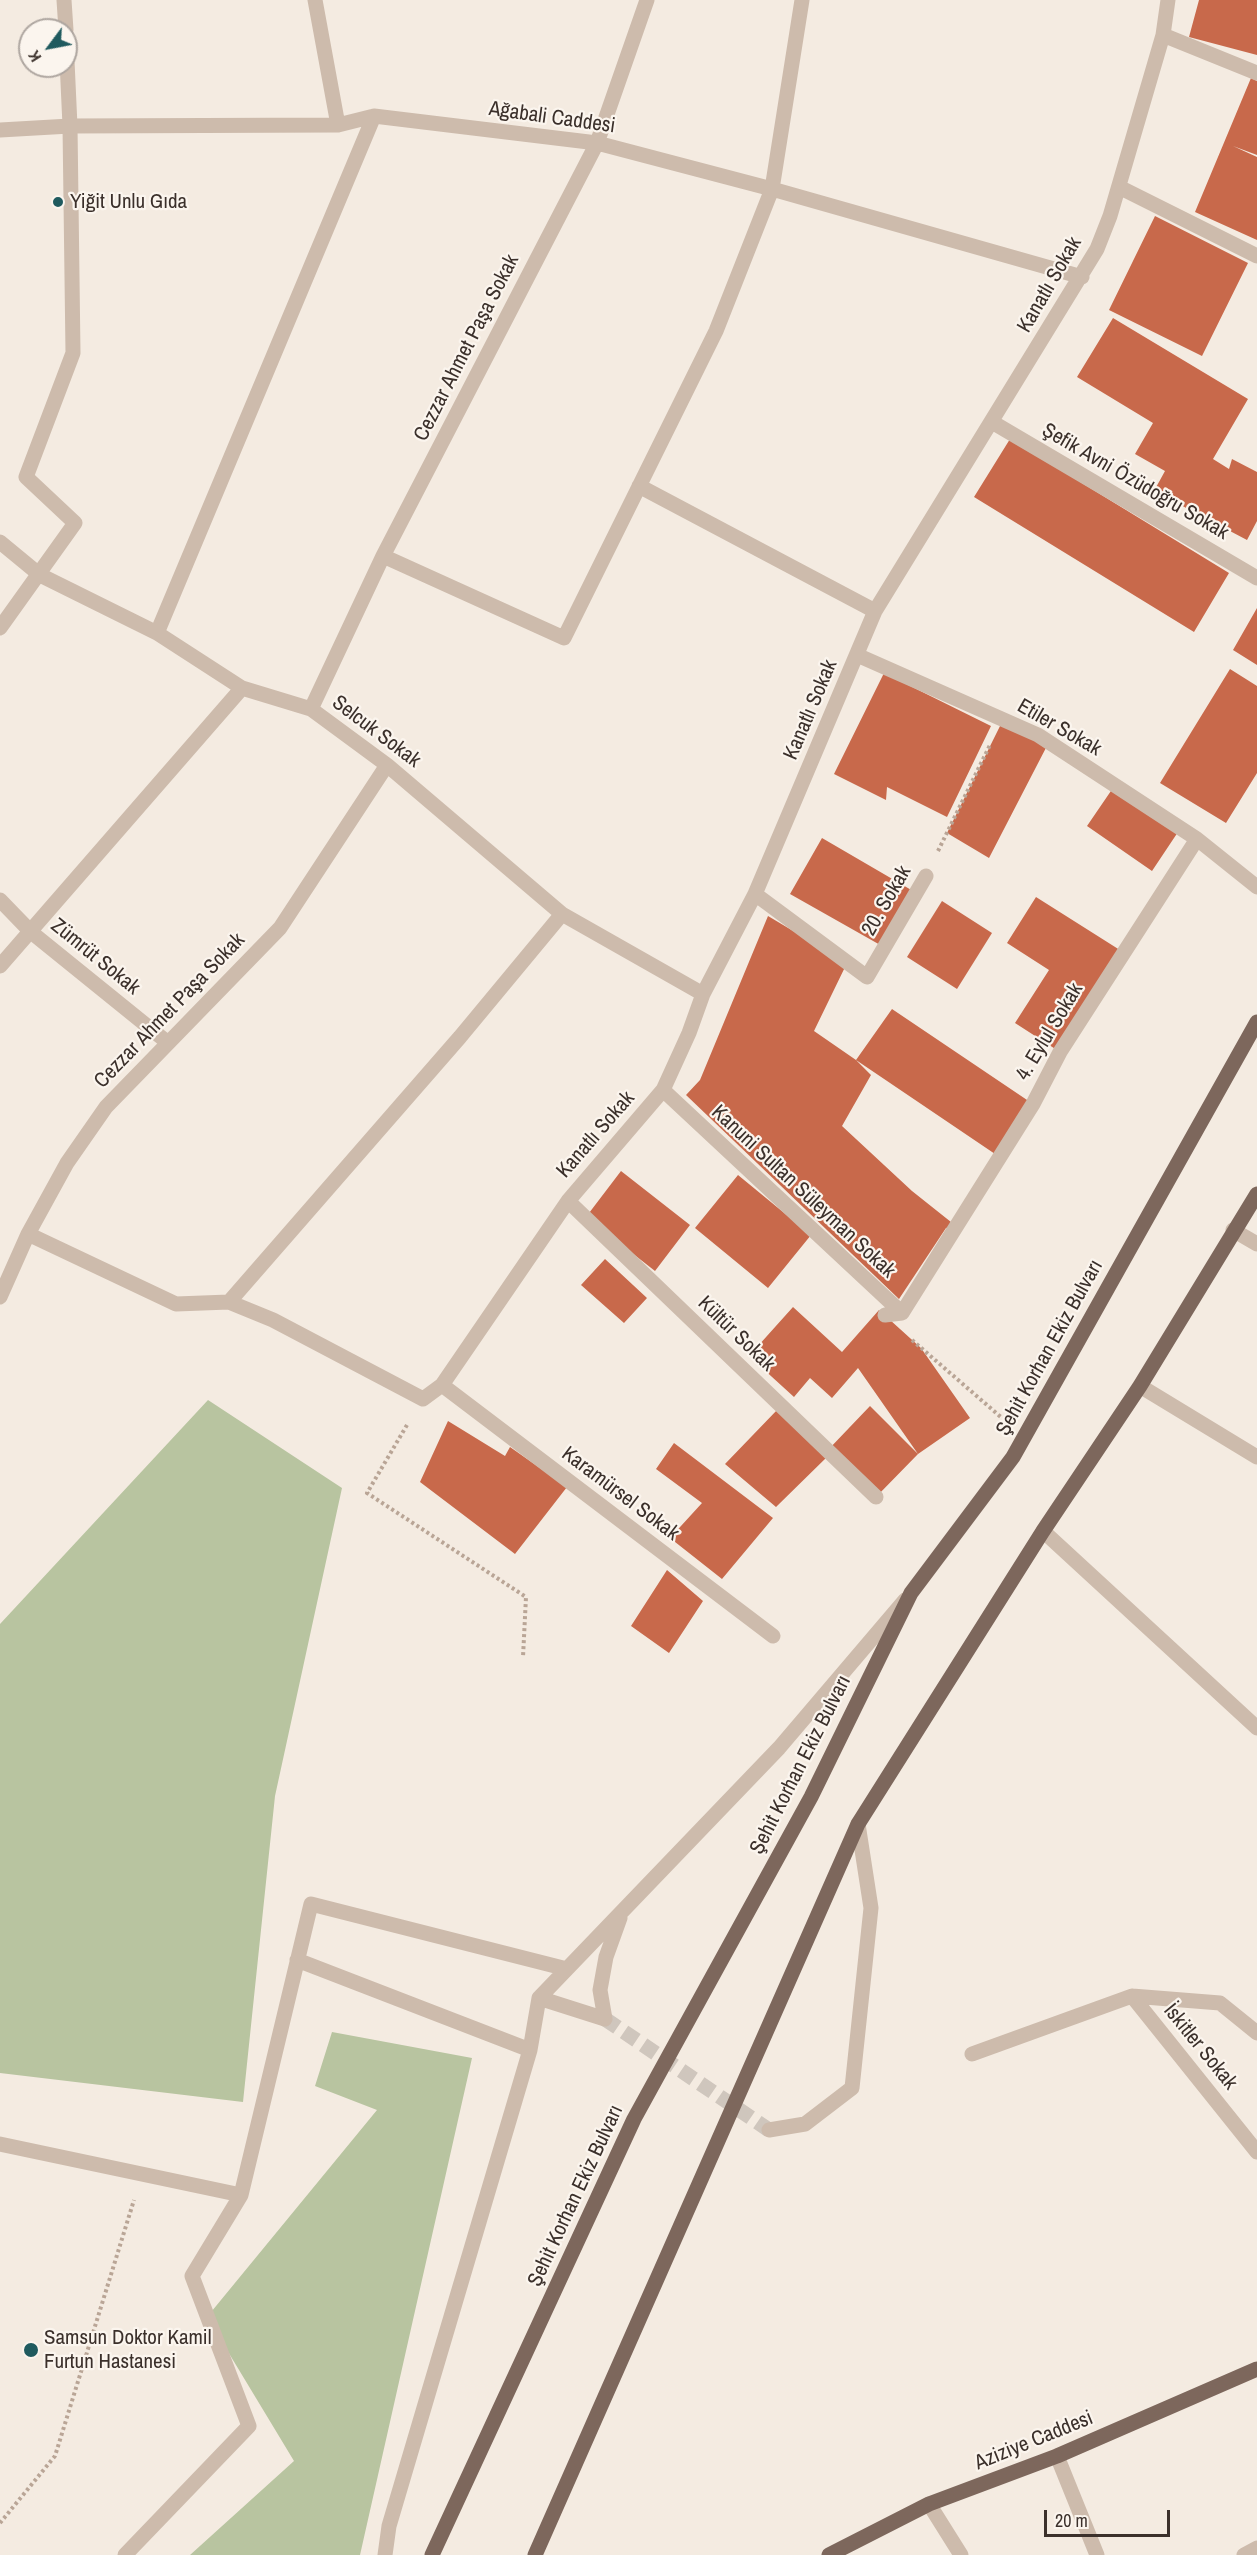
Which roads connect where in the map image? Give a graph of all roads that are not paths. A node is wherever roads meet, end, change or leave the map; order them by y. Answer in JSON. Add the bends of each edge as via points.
{"nodes":[{"id":1,"x":64,"y":0,"type":"edge"},
{"id":2,"x":315,"y":0,"type":"edge"},
{"id":3,"x":647,"y":0,"type":"edge"},
{"id":4,"x":802,"y":0,"type":"edge"},
{"id":5,"x":1168,"y":0,"type":"edge"},
{"id":6,"x":65,"y":18,"type":"edge"},
{"id":7,"x":1162,"y":35,"type":"junction"},
{"id":8,"x":1257,"y":73,"type":"edge"},
{"id":9,"x":68,"y":78,"type":"edge"},
{"id":10,"x":374,"y":116,"type":"junction"},
{"id":11,"x":338,"y":125,"type":"junction"},
{"id":12,"x":70,"y":126,"type":"junction"},
{"id":13,"x":0,"y":130,"type":"edge"},
{"id":14,"x":597,"y":142,"type":"junction"},
{"id":15,"x":1119,"y":187,"type":"junction"},
{"id":16,"x":772,"y":189,"type":"junction"},
{"id":17,"x":1257,"y":256,"type":"edge"},
{"id":18,"x":1082,"y":277,"type":"junction"},
{"id":19,"x":992,"y":422,"type":"junction"},
{"id":20,"x":639,"y":486,"type":"junction"},
{"id":21,"x":0,"y":542,"type":"edge"},
{"id":22,"x":383,"y":556,"type":"junction"},
{"id":23,"x":40,"y":575,"type":"junction"},
{"id":24,"x":1257,"y":578,"type":"edge"},
{"id":25,"x":874,"y":611,"type":"junction"},
{"id":26,"x":0,"y":628,"type":"edge"},
{"id":27,"x":157,"y":633,"type":"junction"},
{"id":28,"x":857,"y":655,"type":"junction"},
{"id":29,"x":242,"y":688,"type":"junction"},
{"id":30,"x":311,"y":709,"type":"junction"},
{"id":31,"x":387,"y":765,"type":"junction"},
{"id":32,"x":1197,"y":839,"type":"junction"},
{"id":33,"x":926,"y":876,"type":"road end"},
{"id":34,"x":1257,"y":887,"type":"edge"},
{"id":35,"x":755,"y":894,"type":"junction"},
{"id":36,"x":0,"y":900,"type":"edge"},
{"id":37,"x":562,"y":914,"type":"junction"},
{"id":38,"x":31,"y":932,"type":"junction"},
{"id":39,"x":0,"y":966,"type":"edge"},
{"id":40,"x":704,"y":994,"type":"junction"},
{"id":41,"x":1257,"y":1022,"type":"edge"},
{"id":42,"x":166,"y":1042,"type":"junction"},
{"id":43,"x":663,"y":1090,"type":"junction"},
{"id":44,"x":1257,"y":1194,"type":"edge"},
{"id":45,"x":568,"y":1201,"type":"junction"},
{"id":46,"x":1233,"y":1230,"type":"junction"},
{"id":47,"x":28,"y":1234,"type":"junction"},
{"id":48,"x":1257,"y":1244,"type":"edge"},
{"id":49,"x":0,"y":1297,"type":"edge"},
{"id":50,"x":229,"y":1302,"type":"junction"},
{"id":51,"x":902,"y":1313,"type":"junction"},
{"id":52,"x":885,"y":1315,"type":"road end"},
{"id":53,"x":442,"y":1385,"type":"junction"},
{"id":54,"x":1140,"y":1386,"type":"junction"},
{"id":55,"x":1257,"y":1457,"type":"edge"},
{"id":56,"x":876,"y":1497,"type":"dead end"},
{"id":57,"x":1042,"y":1531,"type":"junction"},
{"id":58,"x":911,"y":1593,"type":"junction"},
{"id":59,"x":773,"y":1636,"type":"dead end"},
{"id":60,"x":1257,"y":1728,"type":"edge"},
{"id":61,"x":858,"y":1824,"type":"junction"},
{"id":62,"x":622,"y":1912,"type":"junction"},
{"id":63,"x":297,"y":1960,"type":"junction"},
{"id":64,"x":567,"y":1969,"type":"junction"},
{"id":65,"x":1132,"y":1996,"type":"junction"},
{"id":66,"x":539,"y":1998,"type":"junction"},
{"id":67,"x":1257,"y":2033,"type":"edge"},
{"id":68,"x":530,"y":2050,"type":"junction"},
{"id":69,"x":972,"y":2054,"type":"dead end"},
{"id":70,"x":770,"y":2130,"type":"tunnel mouth"},
{"id":71,"x":0,"y":2144,"type":"edge"},
{"id":72,"x":1257,"y":2152,"type":"edge"},
{"id":73,"x":242,"y":2194,"type":"junction"},
{"id":74,"x":1257,"y":2369,"type":"edge"},
{"id":75,"x":1057,"y":2456,"type":"junction"},
{"id":76,"x":929,"y":2504,"type":"junction"},
{"id":77,"x":1257,"y":2548,"type":"edge"},
{"id":78,"x":536,"y":2554,"type":"edge"},
{"id":79,"x":125,"y":2555,"type":"edge"},
{"id":80,"x":385,"y":2555,"type":"edge"},
{"id":81,"x":432,"y":2555,"type":"edge"},
{"id":82,"x":829,"y":2555,"type":"edge"},
{"id":83,"x":961,"y":2555,"type":"edge"},
{"id":84,"x":1097,"y":2555,"type":"edge"},
{"id":85,"x":1244,"y":2555,"type":"edge"}],
"edges":[{"from":1,"to":6,"type":"street"},
{"from":2,"to":11,"type":"street"},
{"from":3,"to":14,"type":"street","name":"Cezzar Ahmet Paşa Sokak"},
{"from":4,"to":16,"type":"street"},
{"from":5,"to":7,"type":"street","name":"Kanatlı Sokak"},
{"from":7,"to":8,"type":"street"},
{"from":7,"to":15,"type":"street","name":"Kanatlı Sokak"},
{"from":9,"to":12,"type":"street"},
{"from":10,"to":11,"type":"street","name":"Ağabali Caddesi"},
{"from":10,"to":14,"type":"street","name":"Ağabali Caddesi"},
{"from":10,"to":27,"type":"street"},
{"from":11,"to":12,"type":"street","name":"Ağabali Caddesi"},
{"from":12,"to":13,"type":"street","name":"Ağabali Caddesi"},
{"from":12,"to":23,"type":"street","via":[[73,353],[27,477],[75,523]]},
{"from":14,"to":16,"type":"street","name":"Ağabali Caddesi"},
{"from":14,"to":22,"type":"street","name":"Cezzar Ahmet Paşa Sokak"},
{"from":15,"to":17,"type":"street"},
{"from":15,"to":18,"type":"street","name":"Kanatlı Sokak"},
{"from":16,"to":18,"type":"street","name":"Ağabali Caddesi"},
{"from":16,"to":20,"type":"street","via":[[716,331]]},
{"from":18,"to":19,"type":"street","name":"Kanatlı Sokak"},
{"from":19,"to":24,"type":"street","name":"Şefik Avni Özüdoğru Sokak"},
{"from":19,"to":25,"type":"street","name":"Kanatlı Sokak"},
{"from":20,"to":22,"type":"street","via":[[564,638]]},
{"from":20,"to":25,"type":"street"},
{"from":21,"to":23,"type":"street","name":"Selcuk Sokak"},
{"from":22,"to":30,"type":"street","name":"Cezzar Ahmet Paşa Sokak"},
{"from":23,"to":26,"type":"street"},
{"from":23,"to":27,"type":"street","name":"Selcuk Sokak"},
{"from":25,"to":28,"type":"street","name":"Kanatlı Sokak"},
{"from":27,"to":29,"type":"street","name":"Selcuk Sokak"},
{"from":28,"to":32,"type":"street","name":"Etiler Sokak","via":[[1038,735]]},
{"from":28,"to":35,"type":"street","name":"Kanatlı Sokak"},
{"from":29,"to":30,"type":"street","name":"Selcuk Sokak"},
{"from":29,"to":38,"type":"street"},
{"from":30,"to":31,"type":"street","name":"Selcuk Sokak"},
{"from":31,"to":37,"type":"street","name":"Selcuk Sokak"},
{"from":31,"to":42,"type":"street","name":"Cezzar Ahmet Paşa Sokak","via":[[280,928]]},
{"from":32,"to":34,"type":"street"},
{"from":32,"to":51,"type":"street","name":"4. Eylul Sokak","via":[[1060,1052],[1033,1104]]},
{"from":33,"to":35,"type":"street","name":"20. Sokak","via":[[867,977]]},
{"from":35,"to":40,"type":"street","name":"Kanatlı Sokak"},
{"from":36,"to":38,"type":"street","name":"Zümrüt Sokak"},
{"from":37,"to":40,"type":"street","name":"Selcuk Sokak"},
{"from":37,"to":50,"type":"street"},
{"from":38,"to":39,"type":"street"},
{"from":38,"to":42,"type":"street","name":"Zümrüt Sokak"},
{"from":40,"to":43,"type":"street","name":"Kanatlı Sokak"},
{"from":41,"to":58,"type":"main road","name":"Şehit Korhan Ekiz Bulvarı","via":[[1013,1457]]},
{"from":42,"to":47,"type":"street","name":"Cezzar Ahmet Paşa Sokak","via":[[106,1107],[67,1163]]},
{"from":43,"to":45,"type":"street","name":"Kanatlı Sokak"},
{"from":43,"to":51,"type":"street","name":"Kanuni Sultan Süleyman Sokak"},
{"from":44,"to":46,"type":"main road"},
{"from":45,"to":53,"type":"street","name":"Kanatlı Sokak"},
{"from":45,"to":56,"type":"street","name":"Kültür Sokak"},
{"from":46,"to":48,"type":"street"},
{"from":46,"to":54,"type":"main road"},
{"from":47,"to":49,"type":"street","name":"Cezzar Ahmet Paşa Sokak"},
{"from":47,"to":50,"type":"street","via":[[176,1304]]},
{"from":50,"to":53,"type":"street","name":"Kanatlı Sokak","via":[[273,1320],[423,1399]]},
{"from":51,"to":52,"type":"street","name":"Kanuni Sultan Süleyman Sokak"},
{"from":53,"to":59,"type":"street","name":"Karamürsel Sokak"},
{"from":54,"to":55,"type":"street"},
{"from":54,"to":57,"type":"main road"},
{"from":57,"to":60,"type":"street"},
{"from":57,"to":61,"type":"main road"},
{"from":58,"to":62,"type":"street","via":[[779,1748]]},
{"from":58,"to":81,"type":"main road","name":"Şehit Korhan Ekiz Bulvarı","via":[[811,1797],[634,2119]]},
{"from":61,"to":70,"type":"street","via":[[871,1908],[852,2088],[805,2124]]},
{"from":61,"to":78,"type":"main road"},
{"from":62,"to":64,"type":"street"},
{"from":62,"to":66,"type":"street","via":[[600,1990],[605,2019]]},
{"from":63,"to":64,"type":"street","via":[[311,1904]]},
{"from":63,"to":68,"type":"street"},
{"from":63,"to":73,"type":"street"},
{"from":64,"to":66,"type":"street"},
{"from":65,"to":67,"type":"street","via":[[1220,2002]]},
{"from":65,"to":69,"type":"street"},
{"from":65,"to":72,"type":"street","name":"İskitler Sokak"},
{"from":66,"to":68,"type":"street"},
{"from":68,"to":80,"type":"street","via":[[389,2526]]},
{"from":71,"to":73,"type":"street"},
{"from":73,"to":79,"type":"street","via":[[192,2276],[249,2426]]},
{"from":74,"to":75,"type":"main road","name":"Aziziye Caddesi"},
{"from":75,"to":76,"type":"main road","name":"Aziziye Caddesi"},
{"from":75,"to":84,"type":"street"},
{"from":76,"to":82,"type":"main road","name":"Aziziye Caddesi"},
{"from":76,"to":83,"type":"street"},
{"from":77,"to":85,"type":"street"}]}
